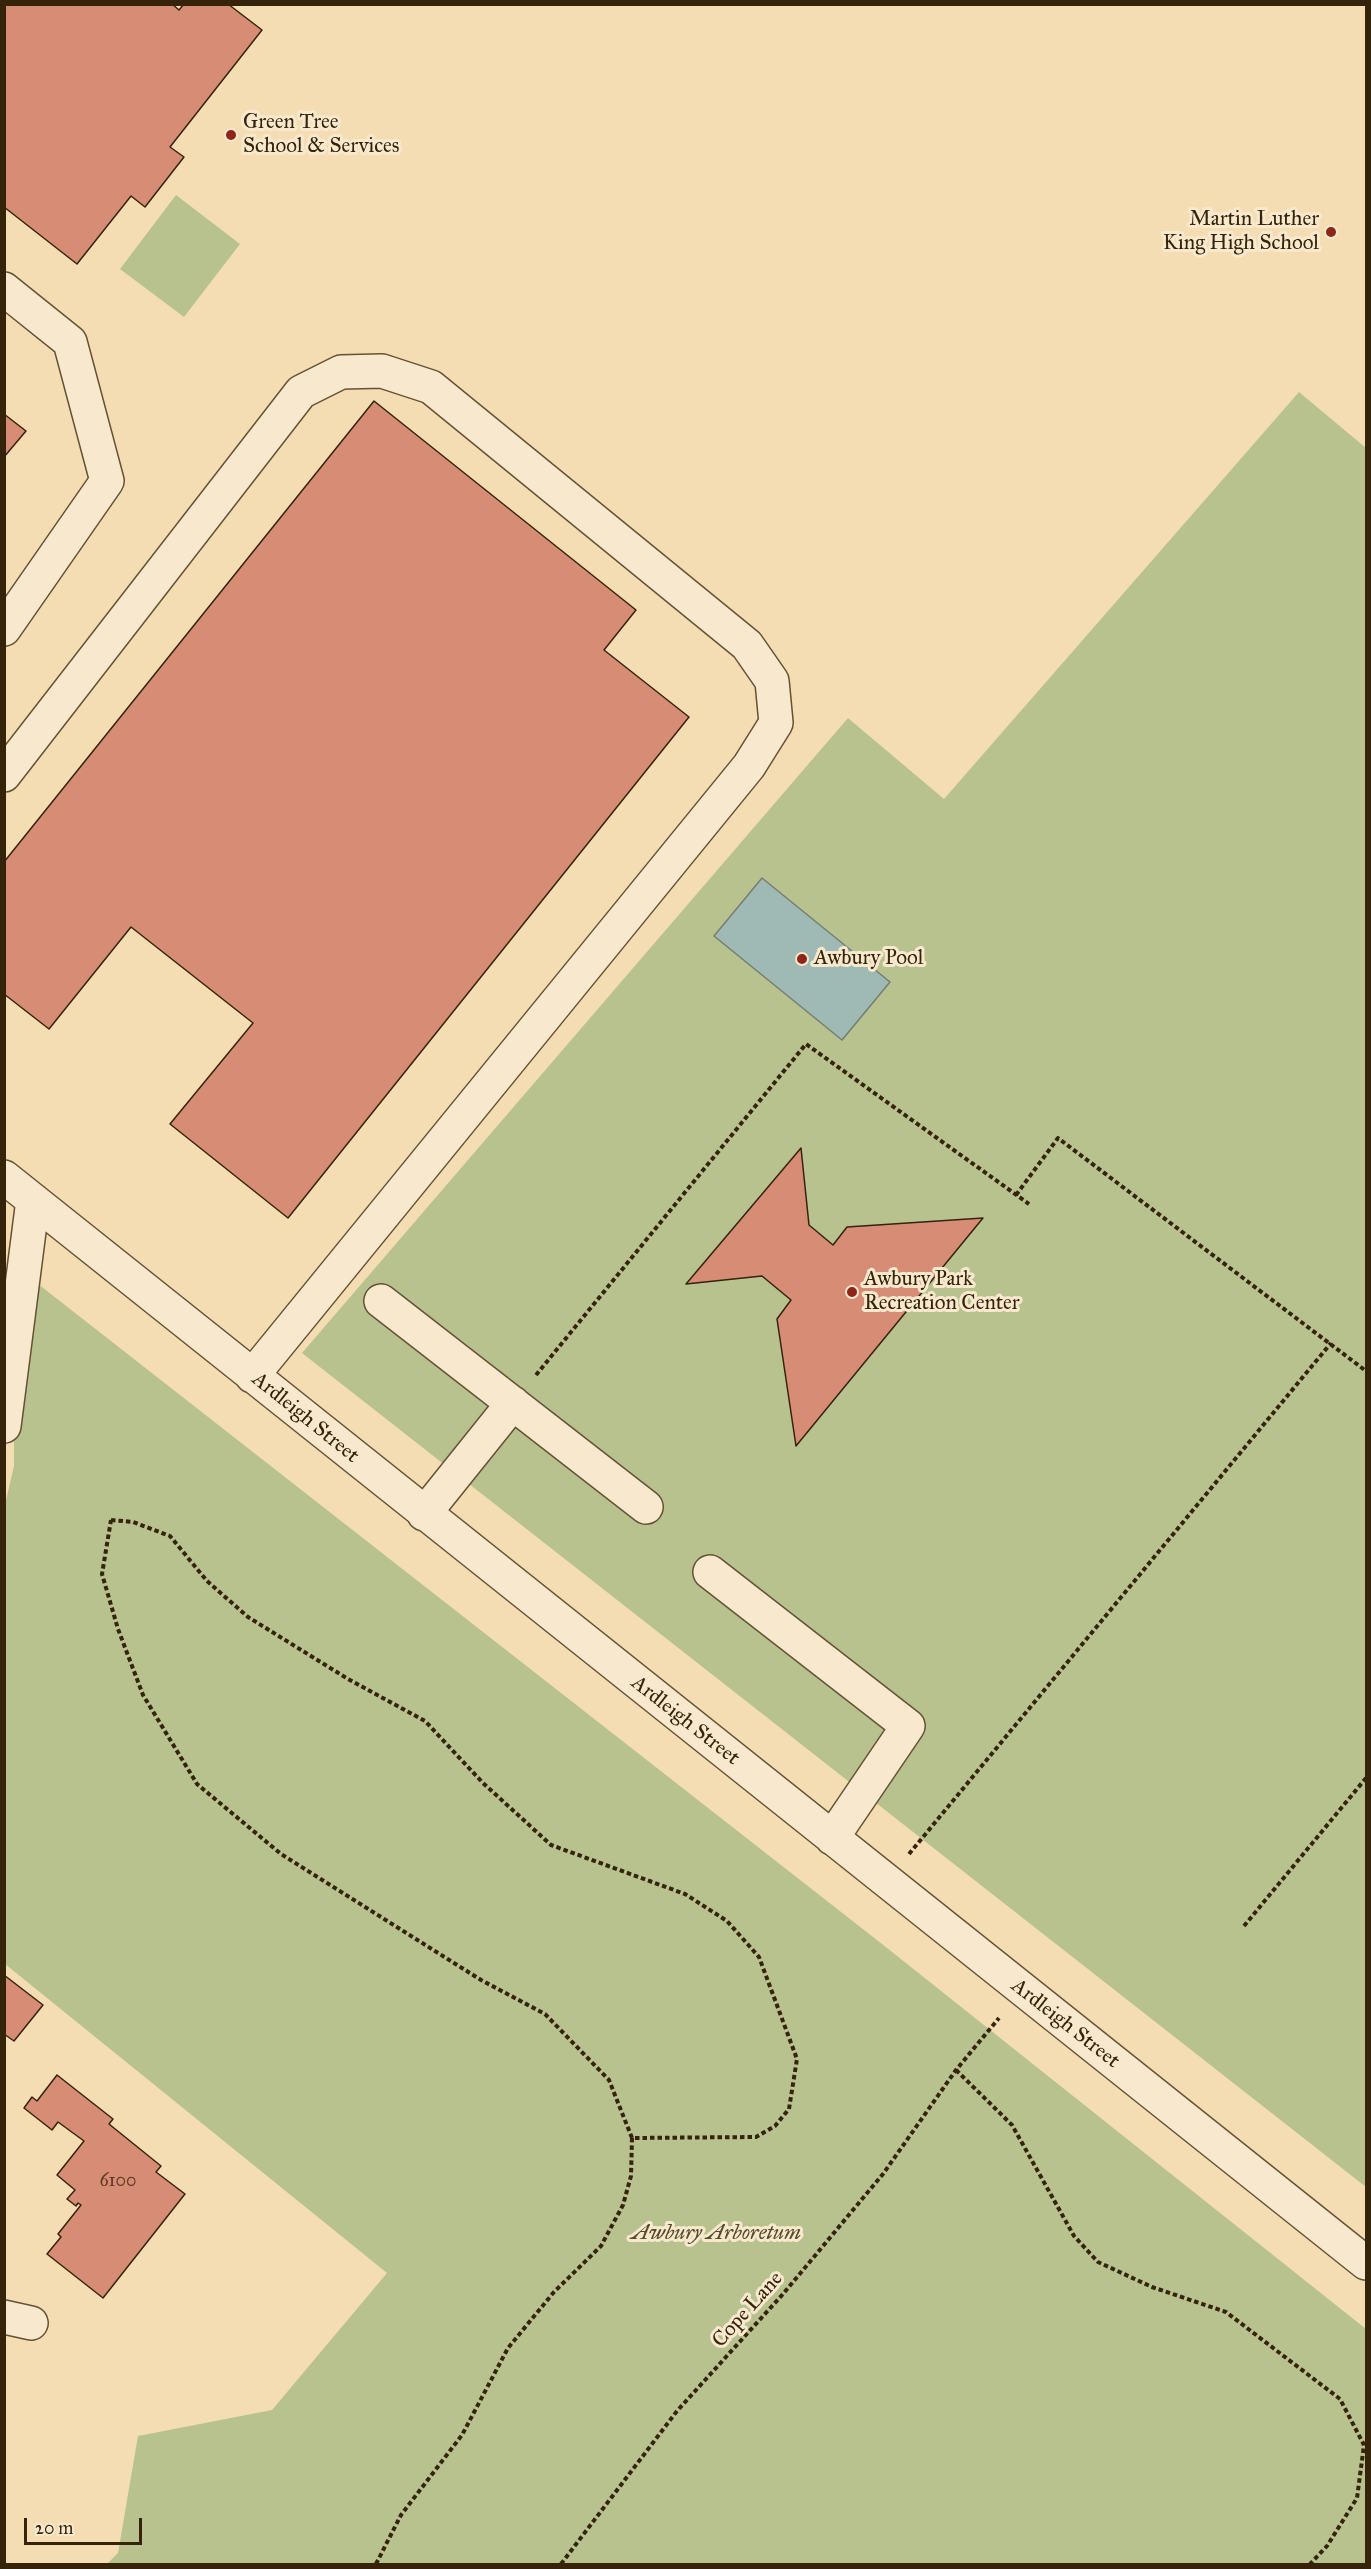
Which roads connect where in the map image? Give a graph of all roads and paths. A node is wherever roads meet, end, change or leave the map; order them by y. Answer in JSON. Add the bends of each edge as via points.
{"nodes":[{"id":1,"x":4,"y":289,"type":"edge"},
{"id":2,"x":4,"y":629,"type":"edge"},
{"id":3,"x":4,"y":775,"type":"edge"},
{"id":4,"x":4,"y":1178,"type":"edge"},
{"id":5,"x":1016,"y":1195,"type":"junction"},
{"id":6,"x":33,"y":1200,"type":"junction"},
{"id":7,"x":1029,"y":1204,"type":"dead end"},
{"id":8,"x":381,"y":1301,"type":"dead end"},
{"id":9,"x":1330,"y":1343,"type":"junction"},
{"id":10,"x":1366,"y":1371,"type":"edge"},
{"id":11,"x":252,"y":1376,"type":"junction"},
{"id":12,"x":513,"y":1403,"type":"junction"},
{"id":13,"x":4,"y":1426,"type":"edge"},
{"id":14,"x":646,"y":1507,"type":"dead end"},
{"id":15,"x":424,"y":1514,"type":"junction"},
{"id":16,"x":710,"y":1572,"type":"dead end"},
{"id":17,"x":1366,"y":1778,"type":"edge"},
{"id":18,"x":832,"y":1838,"type":"junction"},
{"id":19,"x":886,"y":1881,"type":"junction"},
{"id":20,"x":1244,"y":1926,"type":"dead end"},
{"id":21,"x":1022,"y":1990,"type":"junction"},
{"id":22,"x":956,"y":2070,"type":"junction"},
{"id":23,"x":632,"y":2138,"type":"junction"},
{"id":24,"x":1366,"y":2263,"type":"edge"},
{"id":25,"x":376,"y":2565,"type":"edge"},
{"id":26,"x":561,"y":2565,"type":"edge"},
{"id":27,"x":1310,"y":2565,"type":"edge"}],
"edges":[{"from":1,"to":2,"type":"street","via":[[70,342],[107,481]]},
{"from":3,"to":11,"type":"street","via":[[301,392],[341,372],[382,371],[431,387],[747,645],[772,681],[776,723],[749,766]]},
{"from":4,"to":6,"type":"street","name":"Ardleigh Street"},
{"from":5,"to":7,"type":"path"},
{"from":5,"to":9,"type":"path","via":[[1058,1138]]},
{"from":5,"to":12,"type":"path","via":[[806,1044]]},
{"from":6,"to":11,"type":"street","name":"Ardleigh Street"},
{"from":6,"to":13,"type":"street"},
{"from":8,"to":12,"type":"street"},
{"from":9,"to":10,"type":"path"},
{"from":9,"to":19,"type":"path"},
{"from":11,"to":15,"type":"street","name":"Ardleigh Street"},
{"from":12,"to":14,"type":"street"},
{"from":12,"to":15,"type":"street"},
{"from":15,"to":18,"type":"street","name":"Ardleigh Street"},
{"from":16,"to":18,"type":"street","via":[[908,1726]]},
{"from":17,"to":20,"type":"path"},
{"from":18,"to":19,"type":"street","name":"Ardleigh Street"},
{"from":19,"to":21,"type":"street","name":"Ardleigh Street"},
{"from":21,"to":22,"type":"path","name":"Cope Lane"},
{"from":21,"to":24,"type":"street","name":"Ardleigh Street"},
{"from":22,"to":26,"type":"path","name":"Cope Lane","via":[[883,2174],[783,2294],[677,2410]]},
{"from":22,"to":27,"type":"path","via":[[1012,2125],[1074,2236],[1098,2262],[1226,2312],[1340,2399],[1364,2445],[1358,2498]]},
{"from":23,"to":23,"type":"path","via":[[609,2080],[545,2014],[481,1980],[281,1854],[197,1784],[143,1695],[118,1629],[102,1574],[111,1520],[133,1522],[170,1536],[207,1581],[248,1617],[425,1721],[483,1783],[551,1845],[685,1894],[727,1921],[759,1957],[797,2059],[789,2109],[775,2126],[756,2137]]},
{"from":23,"to":25,"type":"path","via":[[631,2176],[623,2205],[601,2246],[554,2292],[508,2348],[462,2435],[401,2515]]}]}
